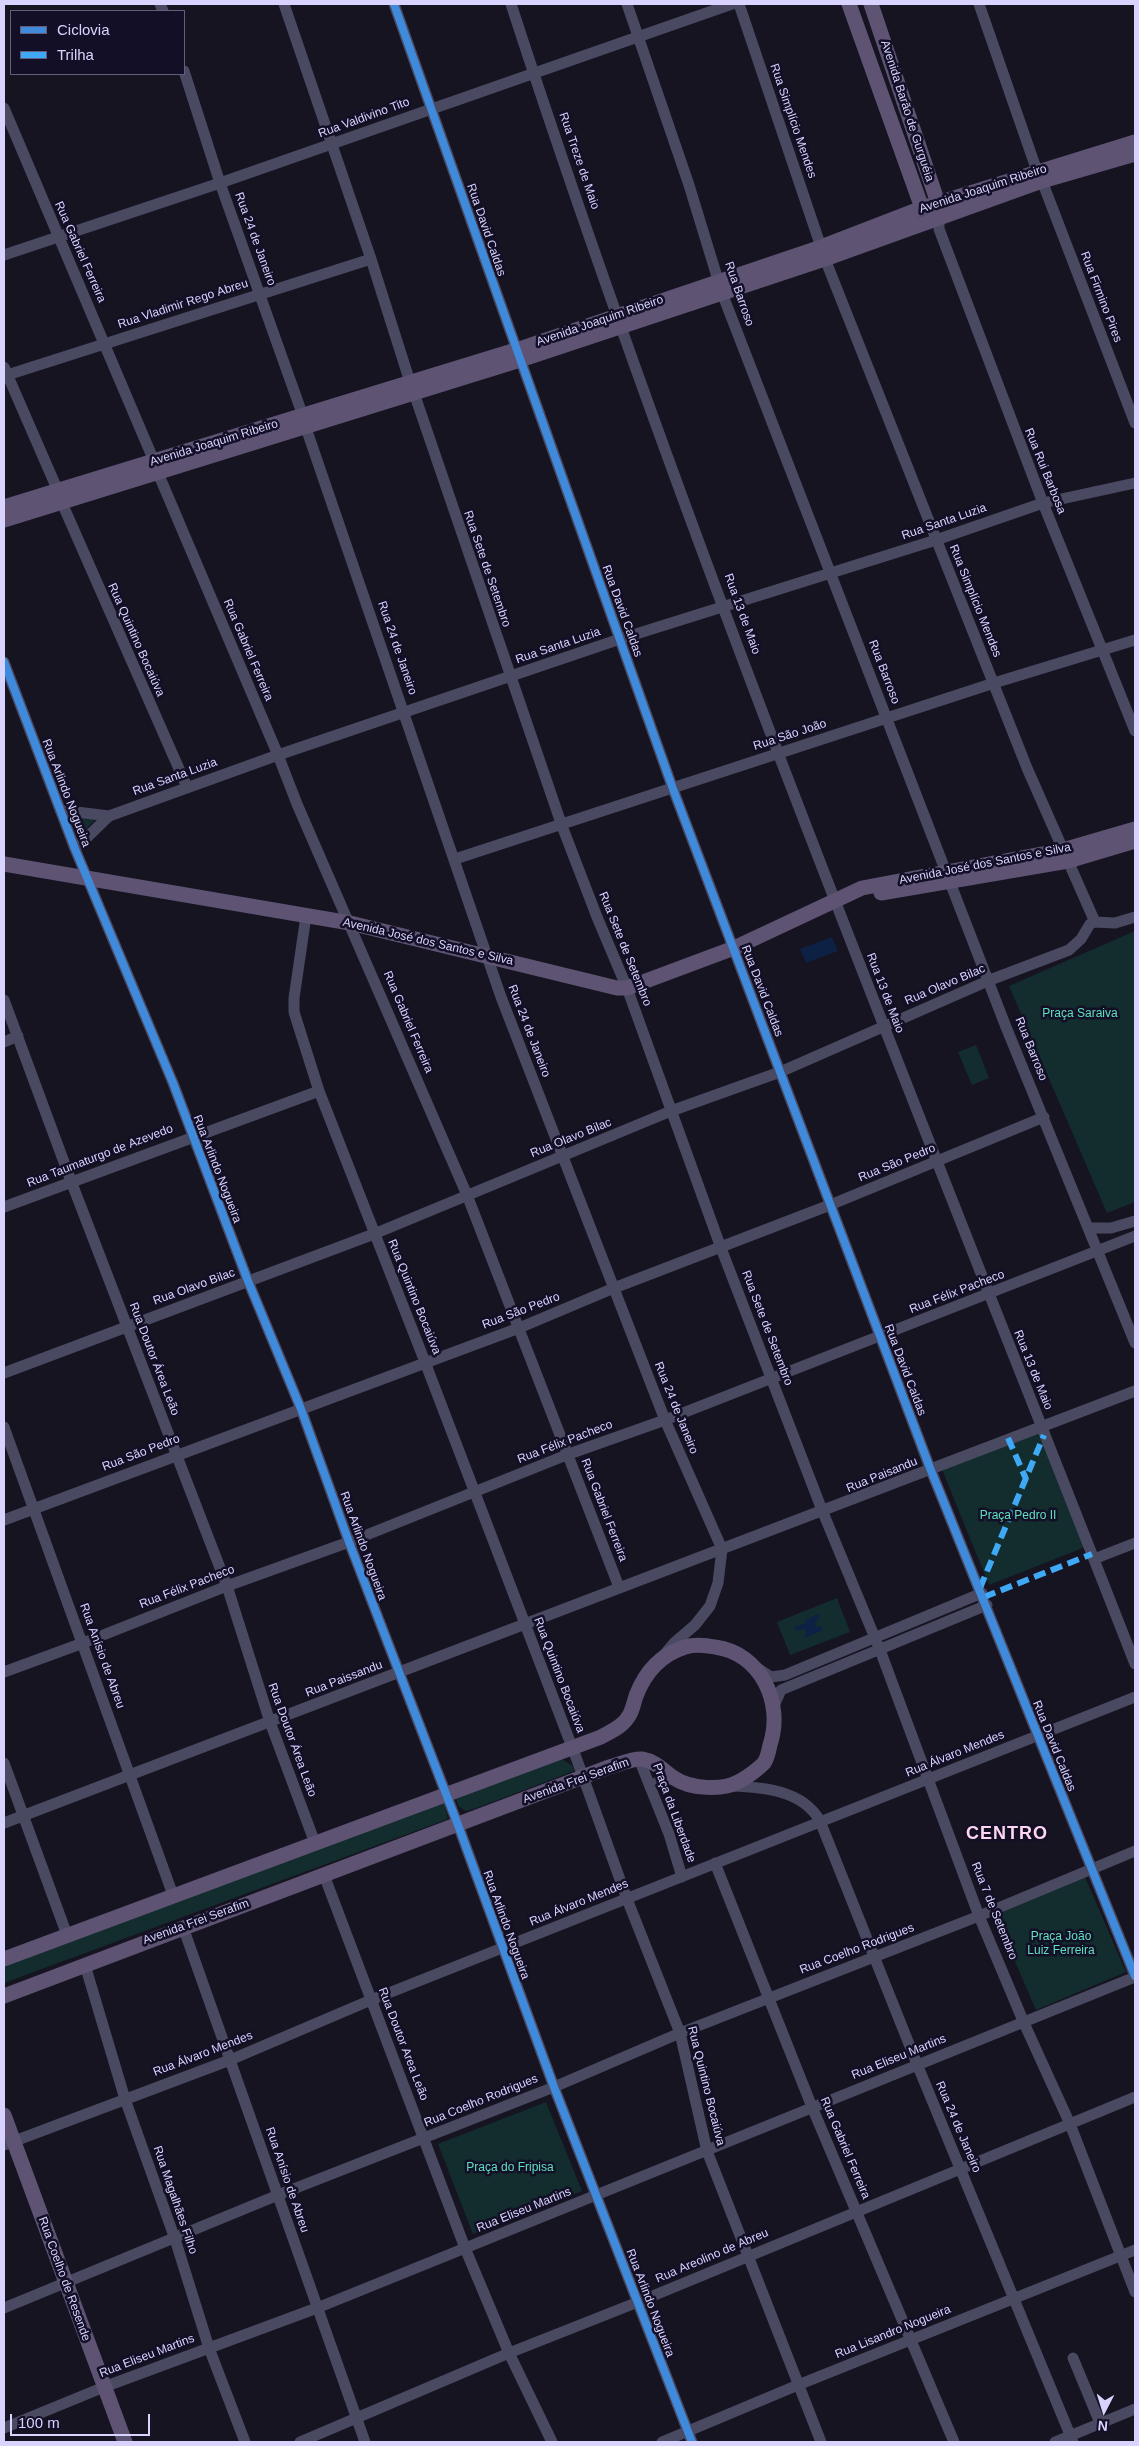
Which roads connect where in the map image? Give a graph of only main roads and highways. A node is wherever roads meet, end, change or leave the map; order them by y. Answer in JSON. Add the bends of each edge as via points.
{"nodes":[{"id":1,"x":849,"y":4,"type":"edge"},
{"id":2,"x":872,"y":4,"type":"edge"},
{"id":3,"x":1135,"y":142,"type":"edge"},
{"id":4,"x":1135,"y":154,"type":"edge"},
{"id":5,"x":1039,"y":176,"type":"junction"},
{"id":6,"x":938,"y":203,"type":"junction"},
{"id":7,"x":922,"y":208,"type":"junction"},
{"id":8,"x":939,"y":218,"type":"junction"},
{"id":9,"x":823,"y":253,"type":"junction"},
{"id":10,"x":60,"y":497,"type":"junction"},
{"id":11,"x":4,"y":508,"type":"edge"},
{"id":12,"x":4,"y":520,"type":"edge"},
{"id":13,"x":1135,"y":829,"type":"edge"},
{"id":14,"x":1135,"y":842,"type":"edge"},
{"id":15,"x":1065,"y":855,"type":"junction"},
{"id":16,"x":4,"y":864,"type":"edge"},
{"id":17,"x":4,"y":1959,"type":"edge"},
{"id":18,"x":4,"y":1996,"type":"edge"},
{"id":19,"x":4,"y":2115,"type":"edge"},
{"id":20,"x":9,"y":2143,"type":"edge"},
{"id":21,"x":126,"y":2442,"type":"edge"}],
"edges":[{"from":1,"to":7,"type":"main road","name":"Avenida Barão de Gurguéia"},
{"from":2,"to":6,"type":"main road","name":"Avenida Barão de Gurguéia"},
{"from":3,"to":5,"type":"main road","name":"Avenida Joaquim Ribeiro"},
{"from":4,"to":5,"type":"main road","name":"Avenida Joaquim Ribeiro"},
{"from":5,"to":6,"type":"main road","name":"Avenida Joaquim Ribeiro"},
{"from":5,"to":8,"type":"main road","name":"Avenida Joaquim Ribeiro"},
{"from":6,"to":7,"type":"main road","name":"Avenida Joaquim Ribeiro"},
{"from":6,"to":8,"type":"main road","name":"Avenida Barão de Gurguéia"},
{"from":7,"to":9,"type":"main road","name":"Avenida Joaquim Ribeiro"},
{"from":8,"to":9,"type":"main road","name":"Avenida Joaquim Ribeiro"},
{"from":9,"to":10,"type":"main road","name":"Avenida Joaquim Ribeiro","via":[[518,355]]},
{"from":10,"to":11,"type":"main road","name":"Avenida Joaquim Ribeiro"},
{"from":10,"to":12,"type":"main road","name":"Avenida Joaquim Ribeiro"},
{"from":13,"to":15,"type":"main road","name":"Avenida José dos Santos e Silva"},
{"from":14,"to":15,"type":"main road","name":"Avenida José dos Santos e Silva"},
{"from":15,"to":16,"type":"main road","name":"Avenida José dos Santos e Silva","via":[[949,877],[862,888],[734,948],[628,988],[617,988],[350,923]]},
{"from":17,"to":18,"type":"main road","name":"Avenida Frei Serafim","via":[[573,1748],[619,1727],[630,1714],[646,1676],[659,1660],[688,1646],[724,1648],[741,1655],[758,1669],[768,1688],[774,1734],[765,1762],[739,1782],[717,1787],[693,1786],[676,1780],[649,1761],[639,1759]]},
{"from":19,"to":20,"type":"main road","name":"Rua Coelho de Resende"},
{"from":20,"to":21,"type":"main road","name":"Rua Coelho de Resende"}]}
